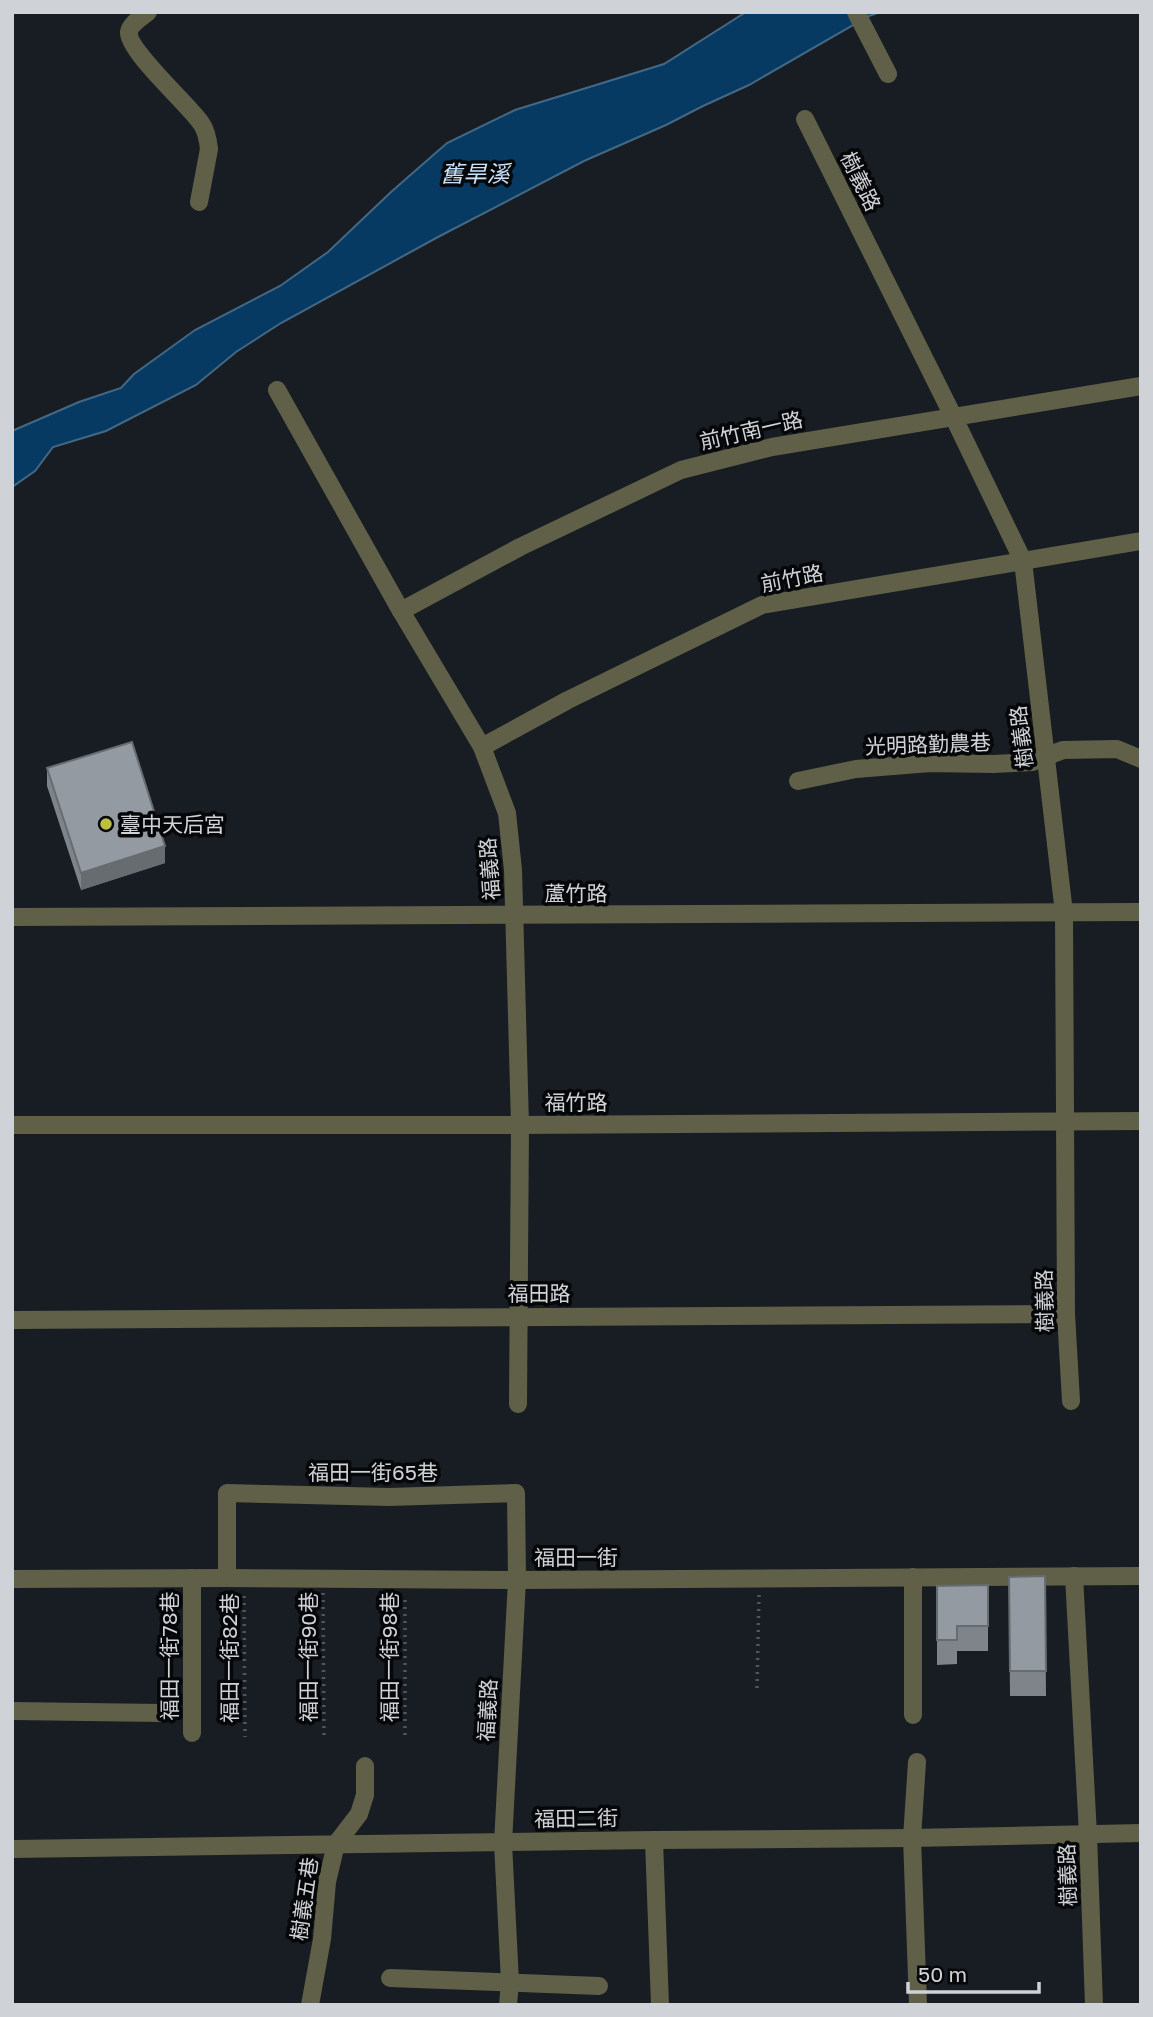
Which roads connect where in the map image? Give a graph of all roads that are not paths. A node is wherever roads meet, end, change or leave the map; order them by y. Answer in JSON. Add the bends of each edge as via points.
{"nodes":[{"id":1,"x":148,"y":12,"type":"edge"},
{"id":2,"x":856,"y":12,"type":"edge"},
{"id":3,"x":888,"y":74,"type":"dead end"},
{"id":4,"x":805,"y":119,"type":"dead end"},
{"id":5,"x":199,"y":202,"type":"dead end"},
{"id":6,"x":1141,"y":386,"type":"edge"},
{"id":7,"x":276,"y":390,"type":"dead end"},
{"id":8,"x":953,"y":416,"type":"junction"},
{"id":9,"x":1141,"y":541,"type":"edge"},
{"id":10,"x":1023,"y":561,"type":"junction"},
{"id":11,"x":401,"y":611,"type":"junction"},
{"id":12,"x":482,"y":747,"type":"junction"},
{"id":13,"x":1046,"y":757,"type":"junction"},
{"id":14,"x":1141,"y":759,"type":"edge"},
{"id":15,"x":798,"y":781,"type":"dead end"},
{"id":16,"x":1141,"y":912,"type":"edge"},
{"id":17,"x":1064,"y":913,"type":"junction"},
{"id":18,"x":515,"y":916,"type":"junction"},
{"id":19,"x":12,"y":917,"type":"edge"},
{"id":20,"x":1066,"y":1121,"type":"junction"},
{"id":21,"x":1141,"y":1121,"type":"edge"},
{"id":22,"x":12,"y":1125,"type":"edge"},
{"id":23,"x":520,"y":1125,"type":"junction"},
{"id":24,"x":1066,"y":1314,"type":"junction"},
{"id":25,"x":519,"y":1316,"type":"junction"},
{"id":26,"x":12,"y":1320,"type":"edge"},
{"id":27,"x":1071,"y":1402,"type":"dead end"},
{"id":28,"x":517,"y":1404,"type":"dead end"},
{"id":29,"x":1074,"y":1576,"type":"junction"},
{"id":30,"x":1141,"y":1576,"type":"edge"},
{"id":31,"x":913,"y":1577,"type":"junction"},
{"id":32,"x":12,"y":1578,"type":"edge"},
{"id":33,"x":192,"y":1578,"type":"junction"},
{"id":34,"x":235,"y":1578,"type":"junction"},
{"id":35,"x":517,"y":1580,"type":"junction"},
{"id":36,"x":12,"y":1711,"type":"edge"},
{"id":37,"x":161,"y":1713,"type":"dead end"},
{"id":38,"x":913,"y":1715,"type":"dead end"},
{"id":39,"x":192,"y":1733,"type":"dead end"},
{"id":40,"x":917,"y":1762,"type":"dead end"},
{"id":41,"x":365,"y":1766,"type":"dead end"},
{"id":42,"x":1141,"y":1833,"type":"edge"},
{"id":43,"x":1088,"y":1834,"type":"junction"},
{"id":44,"x":912,"y":1838,"type":"junction"},
{"id":45,"x":654,"y":1840,"type":"junction"},
{"id":46,"x":503,"y":1843,"type":"junction"},
{"id":47,"x":336,"y":1844,"type":"junction"},
{"id":48,"x":12,"y":1849,"type":"edge"},
{"id":49,"x":390,"y":1978,"type":"dead end"},
{"id":50,"x":510,"y":1982,"type":"junction"},
{"id":51,"x":598,"y":1986,"type":"dead end"},
{"id":52,"x":310,"y":2005,"type":"edge"},
{"id":53,"x":508,"y":2005,"type":"edge"},
{"id":54,"x":660,"y":2005,"type":"edge"},
{"id":55,"x":918,"y":2005,"type":"edge"},
{"id":56,"x":1094,"y":2005,"type":"edge"}],
"edges":[{"from":1,"to":5,"type":"street","via":[[132,26],[130,39],[200,121],[209,149]]},
{"from":2,"to":3,"type":"street"},
{"from":4,"to":8,"type":"street","name":"樹義路"},
{"from":6,"to":8,"type":"street","name":"前竹南一路"},
{"from":7,"to":11,"type":"street","name":"福義路"},
{"from":8,"to":10,"type":"street","name":"樹義路"},
{"from":8,"to":11,"type":"street","name":"前竹南一路","via":[[772,447],[681,470],[520,547]]},
{"from":9,"to":10,"type":"street","name":"前竹路"},
{"from":10,"to":12,"type":"street","name":"前竹路","via":[[762,605]]},
{"from":10,"to":13,"type":"street","name":"樹義路"},
{"from":11,"to":12,"type":"street","name":"福義路"},
{"from":12,"to":18,"type":"street","name":"福義路","via":[[507,813]]},
{"from":13,"to":14,"type":"street","name":"光明路勤農巷","via":[[1063,750],[1117,749]]},
{"from":13,"to":15,"type":"street","name":"光明路勤農巷","via":[[1032,762],[930,762],[856,769]]},
{"from":13,"to":17,"type":"street","name":"樹義路"},
{"from":16,"to":17,"type":"street","name":"蘆竹路"},
{"from":17,"to":18,"type":"street","name":"蘆竹路"},
{"from":17,"to":20,"type":"street","name":"樹義路"},
{"from":18,"to":19,"type":"street","name":"蘆竹路"},
{"from":18,"to":23,"type":"street","name":"福義路"},
{"from":20,"to":21,"type":"street","name":"福竹路"},
{"from":20,"to":23,"type":"street","name":"福竹路"},
{"from":20,"to":24,"type":"street","name":"樹義路"},
{"from":22,"to":23,"type":"street","name":"福竹路"},
{"from":23,"to":25,"type":"street","name":"福義路"},
{"from":24,"to":25,"type":"street","name":"福田路"},
{"from":24,"to":27,"type":"street","name":"樹義路"},
{"from":25,"to":26,"type":"street","name":"福田路"},
{"from":25,"to":28,"type":"street","name":"福義路"},
{"from":29,"to":30,"type":"street","name":"福田一街"},
{"from":29,"to":31,"type":"street","name":"福田一街"},
{"from":29,"to":43,"type":"street","name":"樹義路"},
{"from":31,"to":35,"type":"street","name":"福田一街"},
{"from":31,"to":38,"type":"street"},
{"from":32,"to":33,"type":"street","name":"福田一街"},
{"from":33,"to":34,"type":"street","name":"福田一街"},
{"from":33,"to":39,"type":"street","name":"福田一街78巷"},
{"from":34,"to":35,"type":"street","name":"福田一街"},
{"from":34,"to":35,"type":"street","name":"福田一街65巷","via":[[227,1493],[389,1497],[516,1493]]},
{"from":35,"to":46,"type":"street","name":"福義路"},
{"from":36,"to":37,"type":"street"},
{"from":40,"to":44,"type":"street"},
{"from":41,"to":47,"type":"street","name":"樹義五巷","via":[[365,1795],[359,1814]]},
{"from":42,"to":43,"type":"street","name":"福田二街"},
{"from":43,"to":44,"type":"street","name":"福田二街"},
{"from":43,"to":56,"type":"street","name":"樹義路"},
{"from":44,"to":45,"type":"street","name":"福田二街"},
{"from":44,"to":55,"type":"street"},
{"from":45,"to":46,"type":"street","name":"福田二街"},
{"from":45,"to":54,"type":"street"},
{"from":46,"to":47,"type":"street","name":"福田二街"},
{"from":46,"to":50,"type":"street","name":"福義路"},
{"from":47,"to":48,"type":"street","name":"福田二街"},
{"from":47,"to":52,"type":"street","name":"樹義五巷"},
{"from":49,"to":50,"type":"street"},
{"from":50,"to":51,"type":"street"},
{"from":50,"to":53,"type":"street","name":"福義路"}]}
